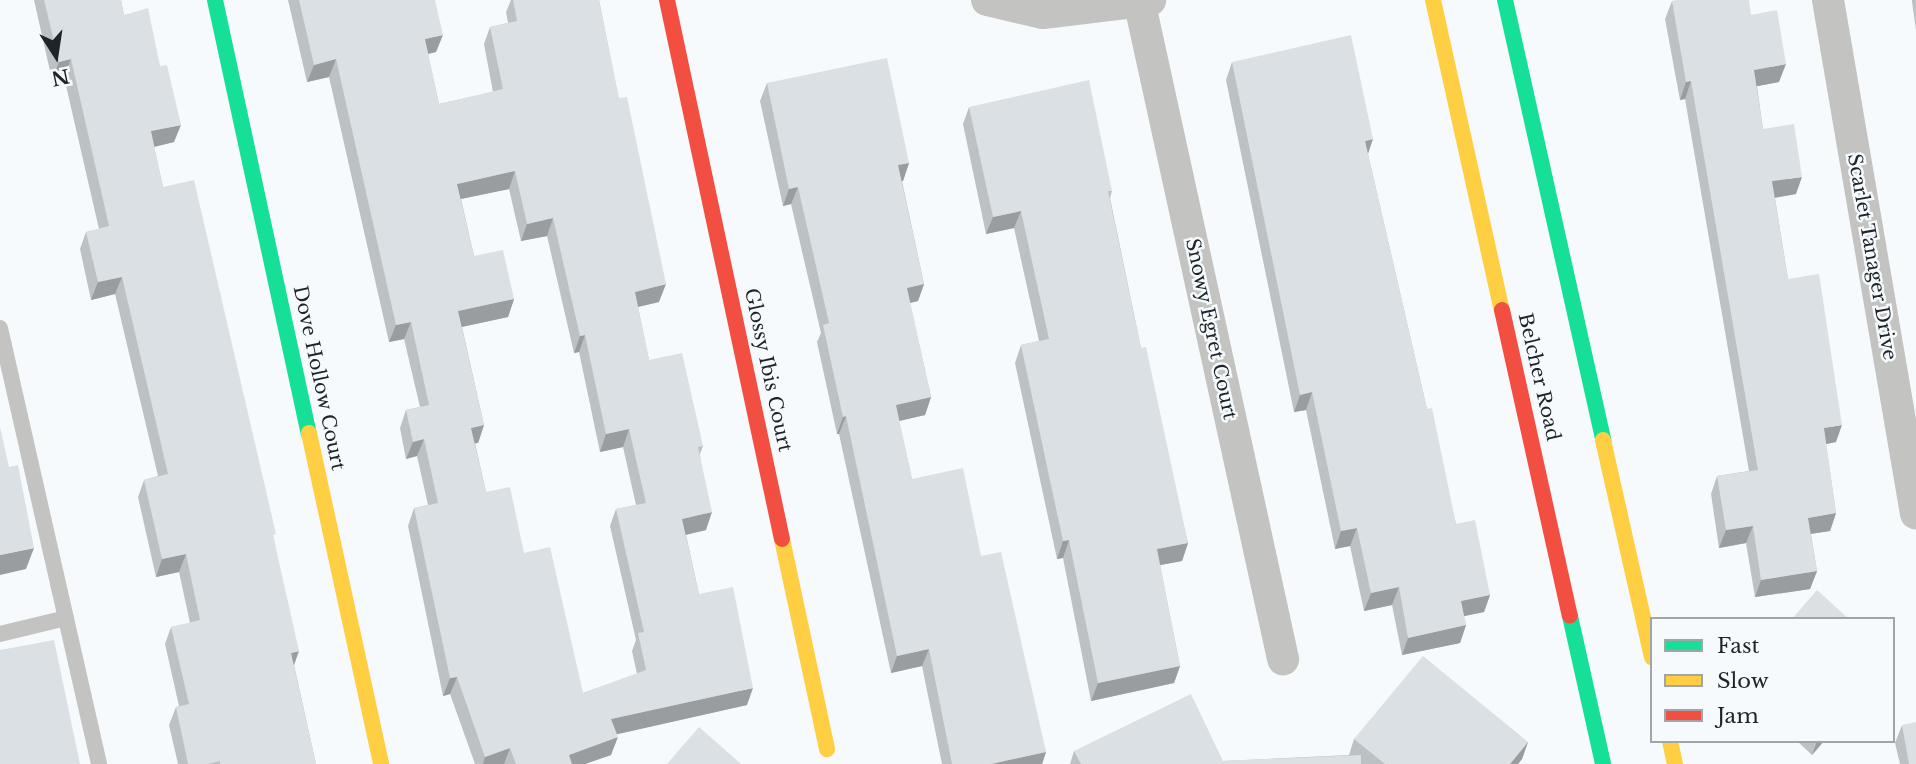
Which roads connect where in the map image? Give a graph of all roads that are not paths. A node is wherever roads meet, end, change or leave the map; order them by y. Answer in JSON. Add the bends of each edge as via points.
{"nodes":[{"id":1,"x":215,"y":0,"type":"edge"},
{"id":2,"x":667,"y":0,"type":"edge"},
{"id":3,"x":987,"y":0,"type":"edge"},
{"id":4,"x":1433,"y":0,"type":"edge"},
{"id":5,"x":1505,"y":0,"type":"edge"},
{"id":6,"x":1828,"y":0,"type":"edge"},
{"id":7,"x":1143,"y":1,"type":"edge"},
{"id":8,"x":0,"y":328,"type":"edge"},
{"id":9,"x":1916,"y":514,"type":"edge"},
{"id":10,"x":66,"y":618,"type":"junction"},
{"id":11,"x":0,"y":634,"type":"edge"},
{"id":12,"x":1650,"y":649,"type":"edge"},
{"id":13,"x":1283,"y":659,"type":"dead end"},
{"id":14,"x":1670,"y":743,"type":"edge"},
{"id":15,"x":827,"y":749,"type":"dead end"},
{"id":16,"x":99,"y":764,"type":"edge"},
{"id":17,"x":381,"y":764,"type":"edge"},
{"id":18,"x":1603,"y":764,"type":"edge"},
{"id":19,"x":1675,"y":764,"type":"edge"}],
"edges":[{"from":1,"to":17,"type":"street","name":"Dove Hollow Court"},
{"from":2,"to":15,"type":"street","name":"Glossy Ibis Court"},
{"from":3,"to":7,"type":"street","via":[[1043,13]]},
{"from":4,"to":18,"type":"street","name":"Belcher Road"},
{"from":5,"to":12,"type":"street"},
{"from":6,"to":9,"type":"street","name":"Scarlet Tanager Drive"},
{"from":7,"to":13,"type":"street","name":"Snowy Egret Court"},
{"from":8,"to":10,"type":"lane"},
{"from":10,"to":11,"type":"lane"},
{"from":10,"to":16,"type":"lane"},
{"from":14,"to":19,"type":"street"}]}
